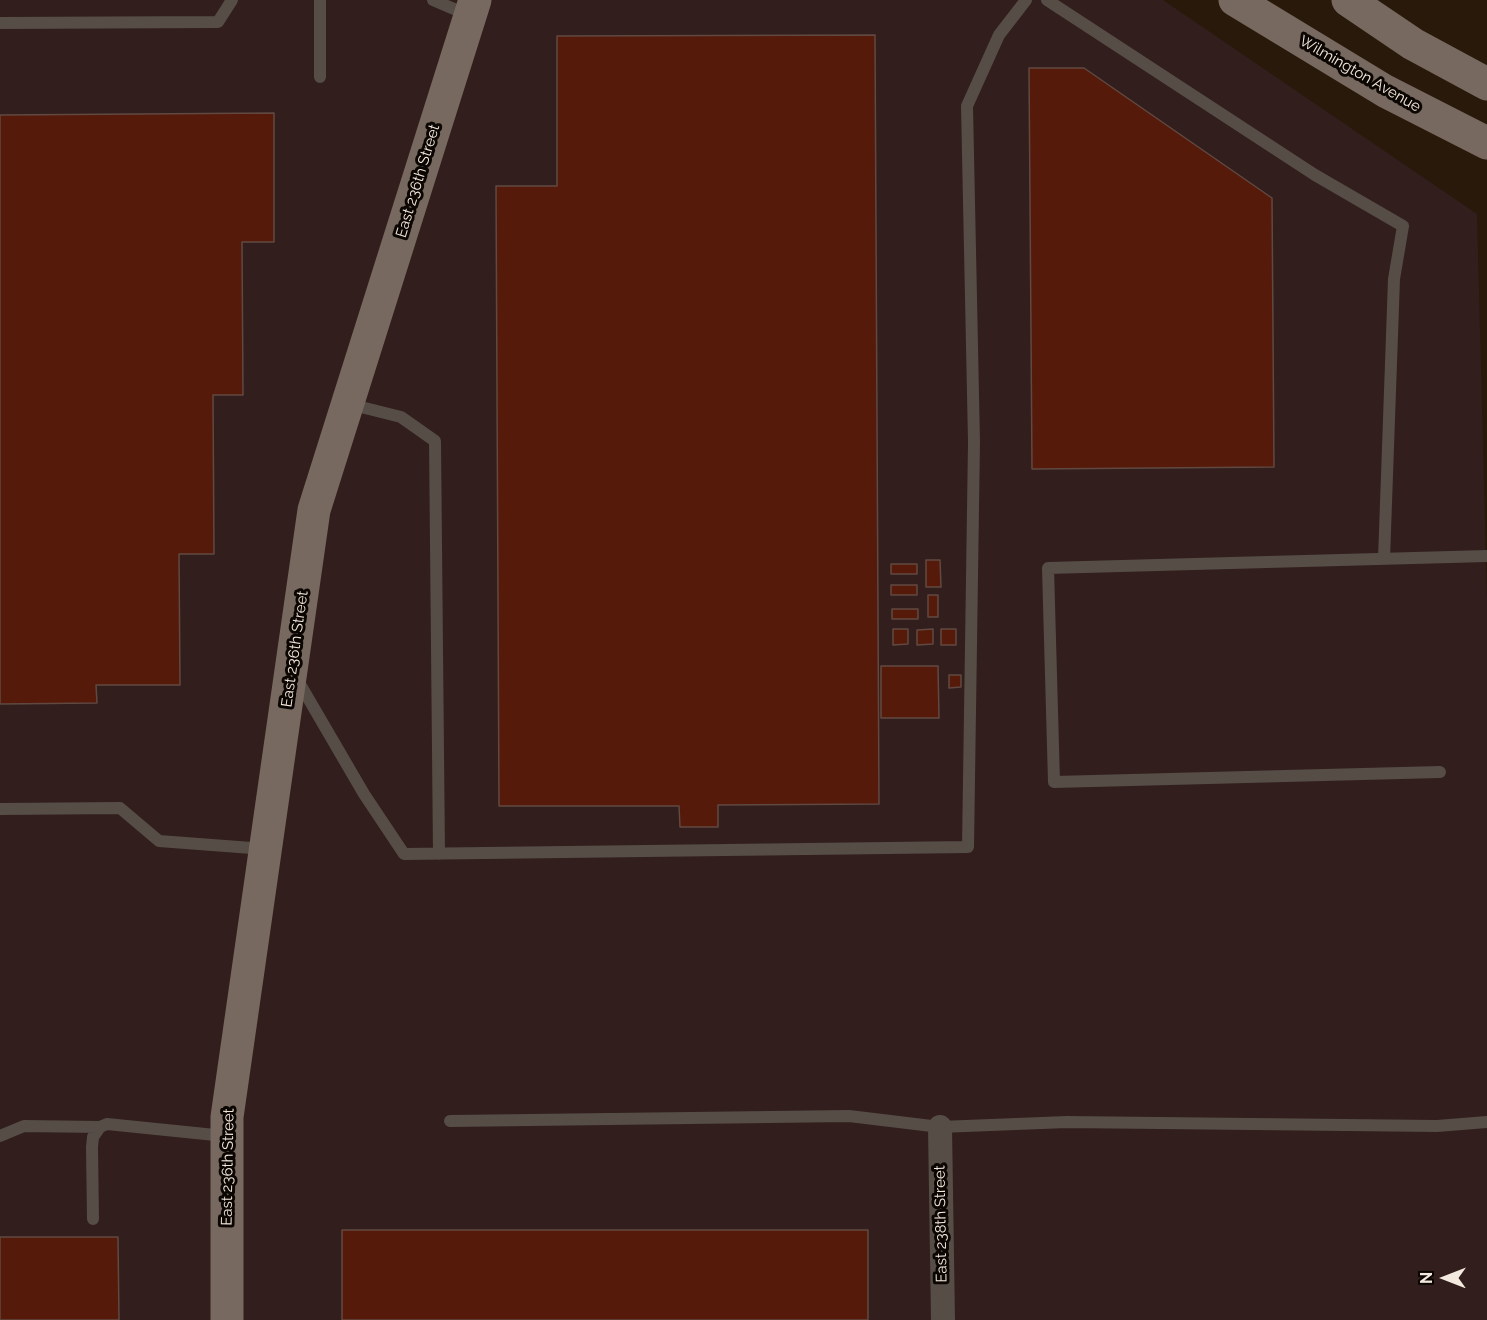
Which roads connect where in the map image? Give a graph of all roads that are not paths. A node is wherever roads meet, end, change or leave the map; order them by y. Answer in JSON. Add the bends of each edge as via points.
{"nodes":[{"id":1,"x":232,"y":0,"type":"edge"},
{"id":2,"x":320,"y":0,"type":"edge"},
{"id":3,"x":433,"y":0,"type":"edge"},
{"id":4,"x":1026,"y":0,"type":"edge"},
{"id":5,"x":1047,"y":0,"type":"edge"},
{"id":6,"x":1235,"y":0,"type":"edge"},
{"id":7,"x":1348,"y":0,"type":"edge"},
{"id":8,"x":472,"y":8,"type":"edge"},
{"id":9,"x":0,"y":23,"type":"edge"},
{"id":10,"x":320,"y":76,"type":"dead end"},
{"id":11,"x":1487,"y":84,"type":"edge"},
{"id":12,"x":1487,"y":143,"type":"edge"},
{"id":13,"x":348,"y":404,"type":"junction"},
{"id":14,"x":1487,"y":556,"type":"edge"},
{"id":15,"x":1384,"y":559,"type":"junction"},
{"id":16,"x":292,"y":670,"type":"junction"},
{"id":17,"x":1440,"y":772,"type":"dead end"},
{"id":18,"x":0,"y":809,"type":"edge"},
{"id":19,"x":266,"y":850,"type":"junction"},
{"id":20,"x":439,"y":854,"type":"junction"},
{"id":21,"x":450,"y":1121,"type":"dead end"},
{"id":22,"x":1487,"y":1122,"type":"edge"},
{"id":23,"x":100,"y":1127,"type":"junction"},
{"id":24,"x":940,"y":1127,"type":"junction"},
{"id":25,"x":0,"y":1136,"type":"edge"},
{"id":26,"x":228,"y":1136,"type":"junction"},
{"id":27,"x":93,"y":1219,"type":"dead end"},
{"id":28,"x":226,"y":1320,"type":"edge"},
{"id":29,"x":943,"y":1320,"type":"edge"}],
"edges":[{"from":1,"to":9,"type":"lane","via":[[219,21]]},
{"from":2,"to":10,"type":"lane"},
{"from":3,"to":8,"type":"lane"},
{"from":4,"to":20,"type":"lane","via":[[999,35],[967,106],[974,442],[968,847]]},
{"from":5,"to":15,"type":"lane","via":[[1315,175],[1404,226],[1394,279]]},
{"from":6,"to":12,"type":"street","name":"Wilmington Avenue","via":[[1385,91]]},
{"from":7,"to":11,"type":"street","via":[[1413,44]]},
{"from":8,"to":13,"type":"street","name":"East 236th Street"},
{"from":13,"to":16,"type":"street","name":"East 236th Street","via":[[314,510]]},
{"from":13,"to":20,"type":"lane","via":[[401,417],[435,441]]},
{"from":14,"to":15,"type":"lane"},
{"from":15,"to":17,"type":"lane","via":[[1048,568],[1054,782]]},
{"from":16,"to":19,"type":"street","name":"East 236th Street"},
{"from":16,"to":20,"type":"lane","via":[[364,795],[404,854]]},
{"from":18,"to":19,"type":"lane","via":[[120,808],[159,841]]},
{"from":19,"to":26,"type":"street","name":"East 236th Street"},
{"from":21,"to":24,"type":"lane","via":[[849,1116]]},
{"from":22,"to":24,"type":"lane","via":[[1437,1126],[1067,1122]]},
{"from":23,"to":25,"type":"lane","via":[[24,1126]]},
{"from":23,"to":26,"type":"lane","via":[[106,1124]]},
{"from":23,"to":27,"type":"lane","via":[[92,1147]]},
{"from":24,"to":29,"type":"street","name":"East 238th Street"},
{"from":26,"to":28,"type":"street","name":"East 236th Street"}]}
